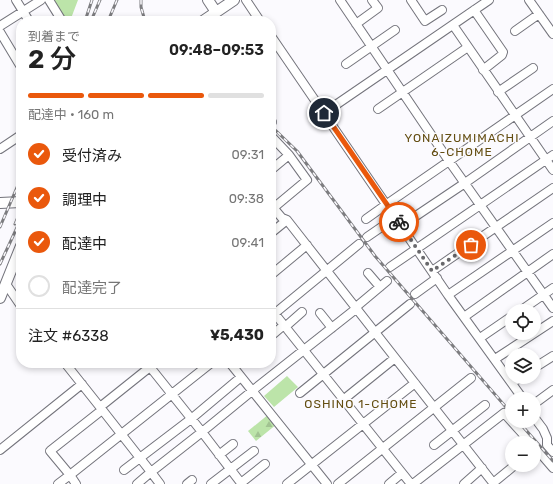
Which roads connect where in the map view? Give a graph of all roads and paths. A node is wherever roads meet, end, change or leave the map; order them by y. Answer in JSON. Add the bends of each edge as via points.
{"nodes":[{"id":1,"x":16,"y":0,"type":"edge"},
{"id":2,"x":40,"y":0,"type":"edge"},
{"id":3,"x":49,"y":0,"type":"edge"},
{"id":4,"x":208,"y":0,"type":"edge"},
{"id":5,"x":234,"y":0,"type":"edge"},
{"id":6,"x":246,"y":0,"type":"edge"},
{"id":7,"x":340,"y":0,"type":"edge"},
{"id":8,"x":372,"y":0,"type":"edge"},
{"id":9,"x":411,"y":0,"type":"edge"},
{"id":10,"x":529,"y":0,"type":"edge"},
{"id":11,"x":486,"y":1,"type":"edge"},
{"id":12,"x":442,"y":10,"type":"dead end"},
{"id":13,"x":474,"y":10,"type":"junction"},
{"id":14,"x":23,"y":11,"type":"junction"},
{"id":15,"x":216,"y":12,"type":"junction"},
{"id":16,"x":539,"y":14,"type":"junction"},
{"id":17,"x":26,"y":16,"type":"edge"},
{"id":18,"x":59,"y":16,"type":"edge"},
{"id":19,"x":210,"y":16,"type":"edge"},
{"id":20,"x":257,"y":16,"type":"edge"},
{"id":21,"x":356,"y":24,"type":"junction"},
{"id":22,"x":453,"y":25,"type":"junction"},
{"id":23,"x":0,"y":26,"type":"edge"},
{"id":24,"x":395,"y":30,"type":"dead end"},
{"id":25,"x":515,"y":31,"type":"dead end"},
{"id":26,"x":0,"y":32,"type":"edge"},
{"id":27,"x":553,"y":34,"type":"edge"},
{"id":28,"x":276,"y":43,"type":"edge"},
{"id":29,"x":371,"y":47,"type":"junction"},
{"id":30,"x":468,"y":47,"type":"junction"},
{"id":31,"x":16,"y":59,"type":"edge"},
{"id":32,"x":346,"y":64,"type":"dead end"},
{"id":33,"x":533,"y":68,"type":"dead end"},
{"id":34,"x":387,"y":70,"type":"junction"},
{"id":35,"x":483,"y":70,"type":"junction"},
{"id":36,"x":553,"y":89,"type":"edge"},
{"id":37,"x":402,"y":92,"type":"junction"},
{"id":38,"x":498,"y":92,"type":"junction"},
{"id":39,"x":378,"y":109,"type":"dead end"},
{"id":40,"x":324,"y":113,"type":"junction"},
{"id":41,"x":515,"y":115,"type":"junction"},
{"id":42,"x":553,"y":121,"type":"edge"},
{"id":43,"x":530,"y":137,"type":"junction"},
{"id":44,"x":16,"y":138,"type":"edge"},
{"id":45,"x":276,"y":141,"type":"edge"},
{"id":46,"x":0,"y":149,"type":"edge"},
{"id":47,"x":289,"y":155,"type":"junction"},
{"id":48,"x":553,"y":155,"type":"edge"},
{"id":49,"x":546,"y":160,"type":"junction"},
{"id":50,"x":449,"y":161,"type":"junction"},
{"id":51,"x":276,"y":166,"type":"edge"},
{"id":52,"x":553,"y":170,"type":"edge"},
{"id":53,"x":465,"y":183,"type":"junction"},
{"id":54,"x":553,"y":188,"type":"edge"},
{"id":55,"x":16,"y":202,"type":"edge"},
{"id":56,"x":0,"y":203,"type":"edge"},
{"id":57,"x":387,"y":204,"type":"junction"},
{"id":58,"x":276,"y":205,"type":"edge"},
{"id":59,"x":480,"y":205,"type":"junction"},
{"id":60,"x":276,"y":212,"type":"edge"},
{"id":61,"x":396,"y":217,"type":"junction"},
{"id":62,"x":366,"y":219,"type":"dead end"},
{"id":63,"x":287,"y":220,"type":"junction"},
{"id":64,"x":553,"y":223,"type":"edge"},
{"id":65,"x":401,"y":226,"type":"junction"},
{"id":66,"x":496,"y":227,"type":"junction"},
{"id":67,"x":276,"y":229,"type":"edge"},
{"id":68,"x":367,"y":237,"type":"dead end"},
{"id":69,"x":359,"y":244,"type":"dead end"},
{"id":70,"x":307,"y":245,"type":"junction"},
{"id":71,"x":417,"y":249,"type":"junction"},
{"id":72,"x":513,"y":251,"type":"junction"},
{"id":73,"x":553,"y":254,"type":"edge"},
{"id":74,"x":16,"y":259,"type":"edge"},
{"id":75,"x":390,"y":267,"type":"dead end"},
{"id":76,"x":327,"y":270,"type":"junction"},
{"id":77,"x":276,"y":271,"type":"edge"},
{"id":78,"x":527,"y":272,"type":"junction"},
{"id":79,"x":368,"y":273,"type":"dead end"},
{"id":80,"x":434,"y":274,"type":"junction"},
{"id":81,"x":388,"y":281,"type":"dead end"},
{"id":82,"x":6,"y":284,"type":"junction"},
{"id":83,"x":380,"y":287,"type":"junction"},
{"id":84,"x":553,"y":288,"type":"edge"},
{"id":85,"x":415,"y":294,"type":"dead end"},
{"id":86,"x":544,"y":294,"type":"junction"},
{"id":87,"x":448,"y":295,"type":"junction"},
{"id":88,"x":0,"y":298,"type":"edge"},
{"id":89,"x":16,"y":299,"type":"edge"},
{"id":90,"x":410,"y":304,"type":"dead end"},
{"id":91,"x":530,"y":304,"type":"edge"},
{"id":92,"x":356,"y":308,"type":"junction"},
{"id":93,"x":553,"y":308,"type":"edge"},
{"id":94,"x":276,"y":309,"type":"edge"},
{"id":95,"x":302,"y":312,"type":"dead end"},
{"id":96,"x":320,"y":313,"type":"dead end"},
{"id":97,"x":276,"y":315,"type":"edge"},
{"id":98,"x":464,"y":317,"type":"junction"},
{"id":99,"x":505,"y":321,"type":"edge"},
{"id":100,"x":553,"y":321,"type":"edge"},
{"id":101,"x":284,"y":326,"type":"junction"},
{"id":102,"x":332,"y":328,"type":"junction"},
{"id":103,"x":276,"y":332,"type":"edge"},
{"id":104,"x":376,"y":333,"type":"junction"},
{"id":105,"x":480,"y":338,"type":"junction"},
{"id":106,"x":304,"y":350,"type":"junction"},
{"id":107,"x":553,"y":356,"type":"edge"},
{"id":108,"x":395,"y":358,"type":"junction"},
{"id":109,"x":495,"y":359,"type":"junction"},
{"id":110,"x":541,"y":364,"type":"edge"},
{"id":111,"x":69,"y":368,"type":"edge"},
{"id":112,"x":148,"y":368,"type":"edge"},
{"id":113,"x":154,"y":368,"type":"edge"},
{"id":114,"x":205,"y":368,"type":"edge"},
{"id":115,"x":234,"y":368,"type":"edge"},
{"id":116,"x":505,"y":373,"type":"edge"},
{"id":117,"x":323,"y":375,"type":"junction"},
{"id":118,"x":241,"y":377,"type":"junction"},
{"id":119,"x":471,"y":378,"type":"dead end"},
{"id":120,"x":415,"y":383,"type":"junction"},
{"id":121,"x":82,"y":384,"type":"junction"},
{"id":122,"x":252,"y":390,"type":"junction"},
{"id":123,"x":553,"y":390,"type":"edge"},
{"id":124,"x":300,"y":393,"type":"dead end"},
{"id":125,"x":172,"y":395,"type":"junction"},
{"id":126,"x":541,"y":399,"type":"edge"},
{"id":127,"x":343,"y":400,"type":"junction"},
{"id":128,"x":485,"y":405,"type":"dead end"},
{"id":129,"x":434,"y":407,"type":"junction"},
{"id":130,"x":101,"y":408,"type":"junction"},
{"id":131,"x":191,"y":419,"type":"junction"},
{"id":132,"x":363,"y":424,"type":"junction"},
{"id":133,"x":541,"y":427,"type":"edge"},
{"id":134,"x":452,"y":430,"type":"junction"},
{"id":135,"x":202,"y":432,"type":"junction"},
{"id":136,"x":122,"y":434,"type":"junction"},
{"id":137,"x":524,"y":436,"type":"edge"},
{"id":138,"x":234,"y":444,"type":"dead end"},
{"id":139,"x":463,"y":444,"type":"junction"},
{"id":140,"x":434,"y":446,"type":"dead end"},
{"id":141,"x":382,"y":448,"type":"junction"},
{"id":142,"x":0,"y":450,"type":"edge"},
{"id":143,"x":254,"y":451,"type":"dead end"},
{"id":144,"x":553,"y":452,"type":"edge"},
{"id":145,"x":219,"y":455,"type":"junction"},
{"id":146,"x":541,"y":455,"type":"edge"},
{"id":147,"x":140,"y":458,"type":"junction"},
{"id":148,"x":265,"y":464,"type":"dead end"},
{"id":149,"x":312,"y":464,"type":"junction"},
{"id":150,"x":482,"y":468,"type":"junction"},
{"id":151,"x":553,"y":468,"type":"edge"},
{"id":152,"x":230,"y":469,"type":"junction"},
{"id":153,"x":124,"y":470,"type":"dead end"},
{"id":154,"x":151,"y":472,"type":"junction"},
{"id":155,"x":507,"y":472,"type":"edge"},
{"id":156,"x":402,"y":473,"type":"junction"},
{"id":157,"x":70,"y":475,"type":"junction"},
{"id":158,"x":494,"y":483,"type":"edge"},
{"id":159,"x":58,"y":484,"type":"edge"},
{"id":160,"x":76,"y":484,"type":"edge"},
{"id":161,"x":137,"y":484,"type":"edge"},
{"id":162,"x":160,"y":484,"type":"edge"},
{"id":163,"x":211,"y":484,"type":"edge"},
{"id":164,"x":241,"y":484,"type":"edge"},
{"id":165,"x":287,"y":484,"type":"edge"},
{"id":166,"x":327,"y":484,"type":"edge"},
{"id":167,"x":338,"y":484,"type":"edge"},
{"id":168,"x":389,"y":484,"type":"edge"},
{"id":169,"x":412,"y":484,"type":"edge"},
{"id":170,"x":464,"y":484,"type":"edge"}],
"edges":[{"from":1,"to":14,"type":"street"},
{"from":2,"to":14,"type":"street"},
{"from":3,"to":18,"type":"street"},
{"from":4,"to":15,"type":"main road"},
{"from":5,"to":15,"type":"main road"},
{"from":6,"to":20,"type":"street"},
{"from":7,"to":21,"type":"street"},
{"from":8,"to":21,"type":"street","via":[[378,8]]},
{"from":9,"to":12,"type":"street","via":[[426,21]]},
{"from":10,"to":16,"type":"street"},
{"from":11,"to":13,"type":"street"},
{"from":13,"to":22,"type":"street"},
{"from":13,"to":35,"type":"street","via":[[503,52]]},
{"from":14,"to":17,"type":"street"},
{"from":14,"to":23,"type":"street"},
{"from":15,"to":19,"type":"main road"},
{"from":16,"to":25,"type":"street"},
{"from":16,"to":27,"type":"street"},
{"from":21,"to":29,"type":"street"},
{"from":22,"to":30,"type":"street"},
{"from":22,"to":34,"type":"street"},
{"from":24,"to":29,"type":"street"},
{"from":26,"to":31,"type":"street"},
{"from":28,"to":40,"type":"street"},
{"from":29,"to":32,"type":"street"},
{"from":29,"to":34,"type":"street"},
{"from":30,"to":35,"type":"street"},
{"from":30,"to":37,"type":"street"},
{"from":33,"to":38,"type":"street"},
{"from":34,"to":37,"type":"street"},
{"from":34,"to":40,"type":"street"},
{"from":35,"to":38,"type":"street"},
{"from":36,"to":41,"type":"street"},
{"from":37,"to":39,"type":"street"},
{"from":37,"to":50,"type":"street"},
{"from":38,"to":41,"type":"street"},
{"from":40,"to":57,"type":"street"},
{"from":41,"to":43,"type":"street"},
{"from":41,"to":50,"type":"street"},
{"from":42,"to":43,"type":"street"},
{"from":43,"to":49,"type":"street"},
{"from":43,"to":53,"type":"street"},
{"from":44,"to":46,"type":"street"},
{"from":45,"to":47,"type":"street"},
{"from":47,"to":51,"type":"street"},
{"from":47,"to":58,"type":"street","via":[[307,180]]},
{"from":48,"to":49,"type":"street"},
{"from":49,"to":52,"type":"street"},
{"from":49,"to":59,"type":"street"},
{"from":50,"to":53,"type":"street"},
{"from":50,"to":57,"type":"street"},
{"from":53,"to":59,"type":"street"},
{"from":53,"to":65,"type":"street"},
{"from":54,"to":66,"type":"street"},
{"from":55,"to":56,"type":"main road"},
{"from":57,"to":61,"type":"street"},
{"from":57,"to":62,"type":"street"},
{"from":59,"to":66,"type":"street"},
{"from":59,"to":71,"type":"street"},
{"from":60,"to":63,"type":"street"},
{"from":61,"to":65,"type":"street"},
{"from":61,"to":68,"type":"street"},
{"from":63,"to":67,"type":"street"},
{"from":63,"to":70,"type":"street"},
{"from":64,"to":72,"type":"street"},
{"from":65,"to":71,"type":"street"},
{"from":66,"to":72,"type":"street"},
{"from":66,"to":80,"type":"street"},
{"from":69,"to":76,"type":"street"},
{"from":70,"to":76,"type":"street"},
{"from":70,"to":77,"type":"street"},
{"from":71,"to":75,"type":"street"},
{"from":71,"to":80,"type":"street"},
{"from":72,"to":78,"type":"street"},
{"from":72,"to":87,"type":"street"},
{"from":73,"to":78,"type":"street"},
{"from":74,"to":82,"type":"main road"},
{"from":76,"to":92,"type":"street"},
{"from":76,"to":94,"type":"street"},
{"from":78,"to":86,"type":"street"},
{"from":78,"to":98,"type":"street"},
{"from":79,"to":83,"type":"street"},
{"from":80,"to":85,"type":"street"},
{"from":80,"to":87,"type":"street"},
{"from":81,"to":83,"type":"street"},
{"from":82,"to":88,"type":"main road"},
{"from":82,"to":89,"type":"street"},
{"from":83,"to":92,"type":"street"},
{"from":84,"to":86,"type":"street"},
{"from":86,"to":91,"type":"street"},
{"from":86,"to":93,"type":"street"},
{"from":87,"to":98,"type":"street"},
{"from":90,"to":104,"type":"street"},
{"from":92,"to":102,"type":"street"},
{"from":92,"to":104,"type":"street"},
{"from":95,"to":101,"type":"street"},
{"from":96,"to":102,"type":"street"},
{"from":97,"to":101,"type":"street"},
{"from":98,"to":105,"type":"street"},
{"from":99,"to":105,"type":"street"},
{"from":100,"to":109,"type":"street"},
{"from":101,"to":103,"type":"street"},
{"from":101,"to":106,"type":"street"},
{"from":102,"to":106,"type":"street"},
{"from":104,"to":108,"type":"street"},
{"from":104,"to":117,"type":"street"},
{"from":105,"to":109,"type":"street"},
{"from":106,"to":117,"type":"street"},
{"from":106,"to":122,"type":"street"},
{"from":107,"to":110,"type":"street"},
{"from":108,"to":120,"type":"street"},
{"from":108,"to":127,"type":"street"},
{"from":109,"to":116,"type":"street"},
{"from":111,"to":121,"type":"street"},
{"from":112,"to":130,"type":"street"},
{"from":113,"to":125,"type":"street"},
{"from":114,"to":125,"type":"street"},
{"from":115,"to":118,"type":"street"},
{"from":117,"to":124,"type":"street"},
{"from":117,"to":127,"type":"street"},
{"from":118,"to":122,"type":"street"},
{"from":118,"to":131,"type":"street"},
{"from":119,"to":129,"type":"street"},
{"from":120,"to":129,"type":"street"},
{"from":120,"to":132,"type":"street"},
{"from":121,"to":130,"type":"street"},
{"from":121,"to":142,"type":"street"},
{"from":122,"to":135,"type":"street"},
{"from":122,"to":149,"type":"street"},
{"from":123,"to":126,"type":"street"},
{"from":125,"to":131,"type":"street"},
{"from":125,"to":136,"type":"street"},
{"from":127,"to":132,"type":"street"},
{"from":128,"to":134,"type":"street"},
{"from":129,"to":134,"type":"street"},
{"from":129,"to":141,"type":"street"},
{"from":130,"to":136,"type":"street"},
{"from":130,"to":157,"type":"street","via":[[50,451]]},
{"from":131,"to":135,"type":"street"},
{"from":131,"to":147,"type":"street"},
{"from":132,"to":141,"type":"street"},
{"from":132,"to":149,"type":"street"},
{"from":133,"to":144,"type":"street","via":[[547,438],[547,445]]},
{"from":134,"to":139,"type":"street"},
{"from":134,"to":140,"type":"street"},
{"from":135,"to":145,"type":"street"},
{"from":135,"to":154,"type":"street"},
{"from":136,"to":147,"type":"street"},
{"from":136,"to":157,"type":"street"},
{"from":137,"to":139,"type":"street","via":[[504,413]]},
{"from":138,"to":145,"type":"street"},
{"from":139,"to":150,"type":"street"},
{"from":139,"to":169,"type":"street"},
{"from":141,"to":156,"type":"street"},
{"from":141,"to":167,"type":"street"},
{"from":143,"to":152,"type":"street"},
{"from":145,"to":152,"type":"street"},
{"from":146,"to":151,"type":"street"},
{"from":147,"to":153,"type":"street"},
{"from":147,"to":154,"type":"street"},
{"from":148,"to":164,"type":"street"},
{"from":149,"to":165,"type":"street"},
{"from":149,"to":166,"type":"street"},
{"from":150,"to":158,"type":"street"},
{"from":150,"to":170,"type":"street"},
{"from":152,"to":163,"type":"street"},
{"from":152,"to":164,"type":"street"},
{"from":154,"to":161,"type":"street"},
{"from":154,"to":162,"type":"street"},
{"from":155,"to":158,"type":"street"},
{"from":156,"to":168,"type":"street"},
{"from":156,"to":169,"type":"street"},
{"from":157,"to":159,"type":"street"},
{"from":157,"to":160,"type":"street"}]}
